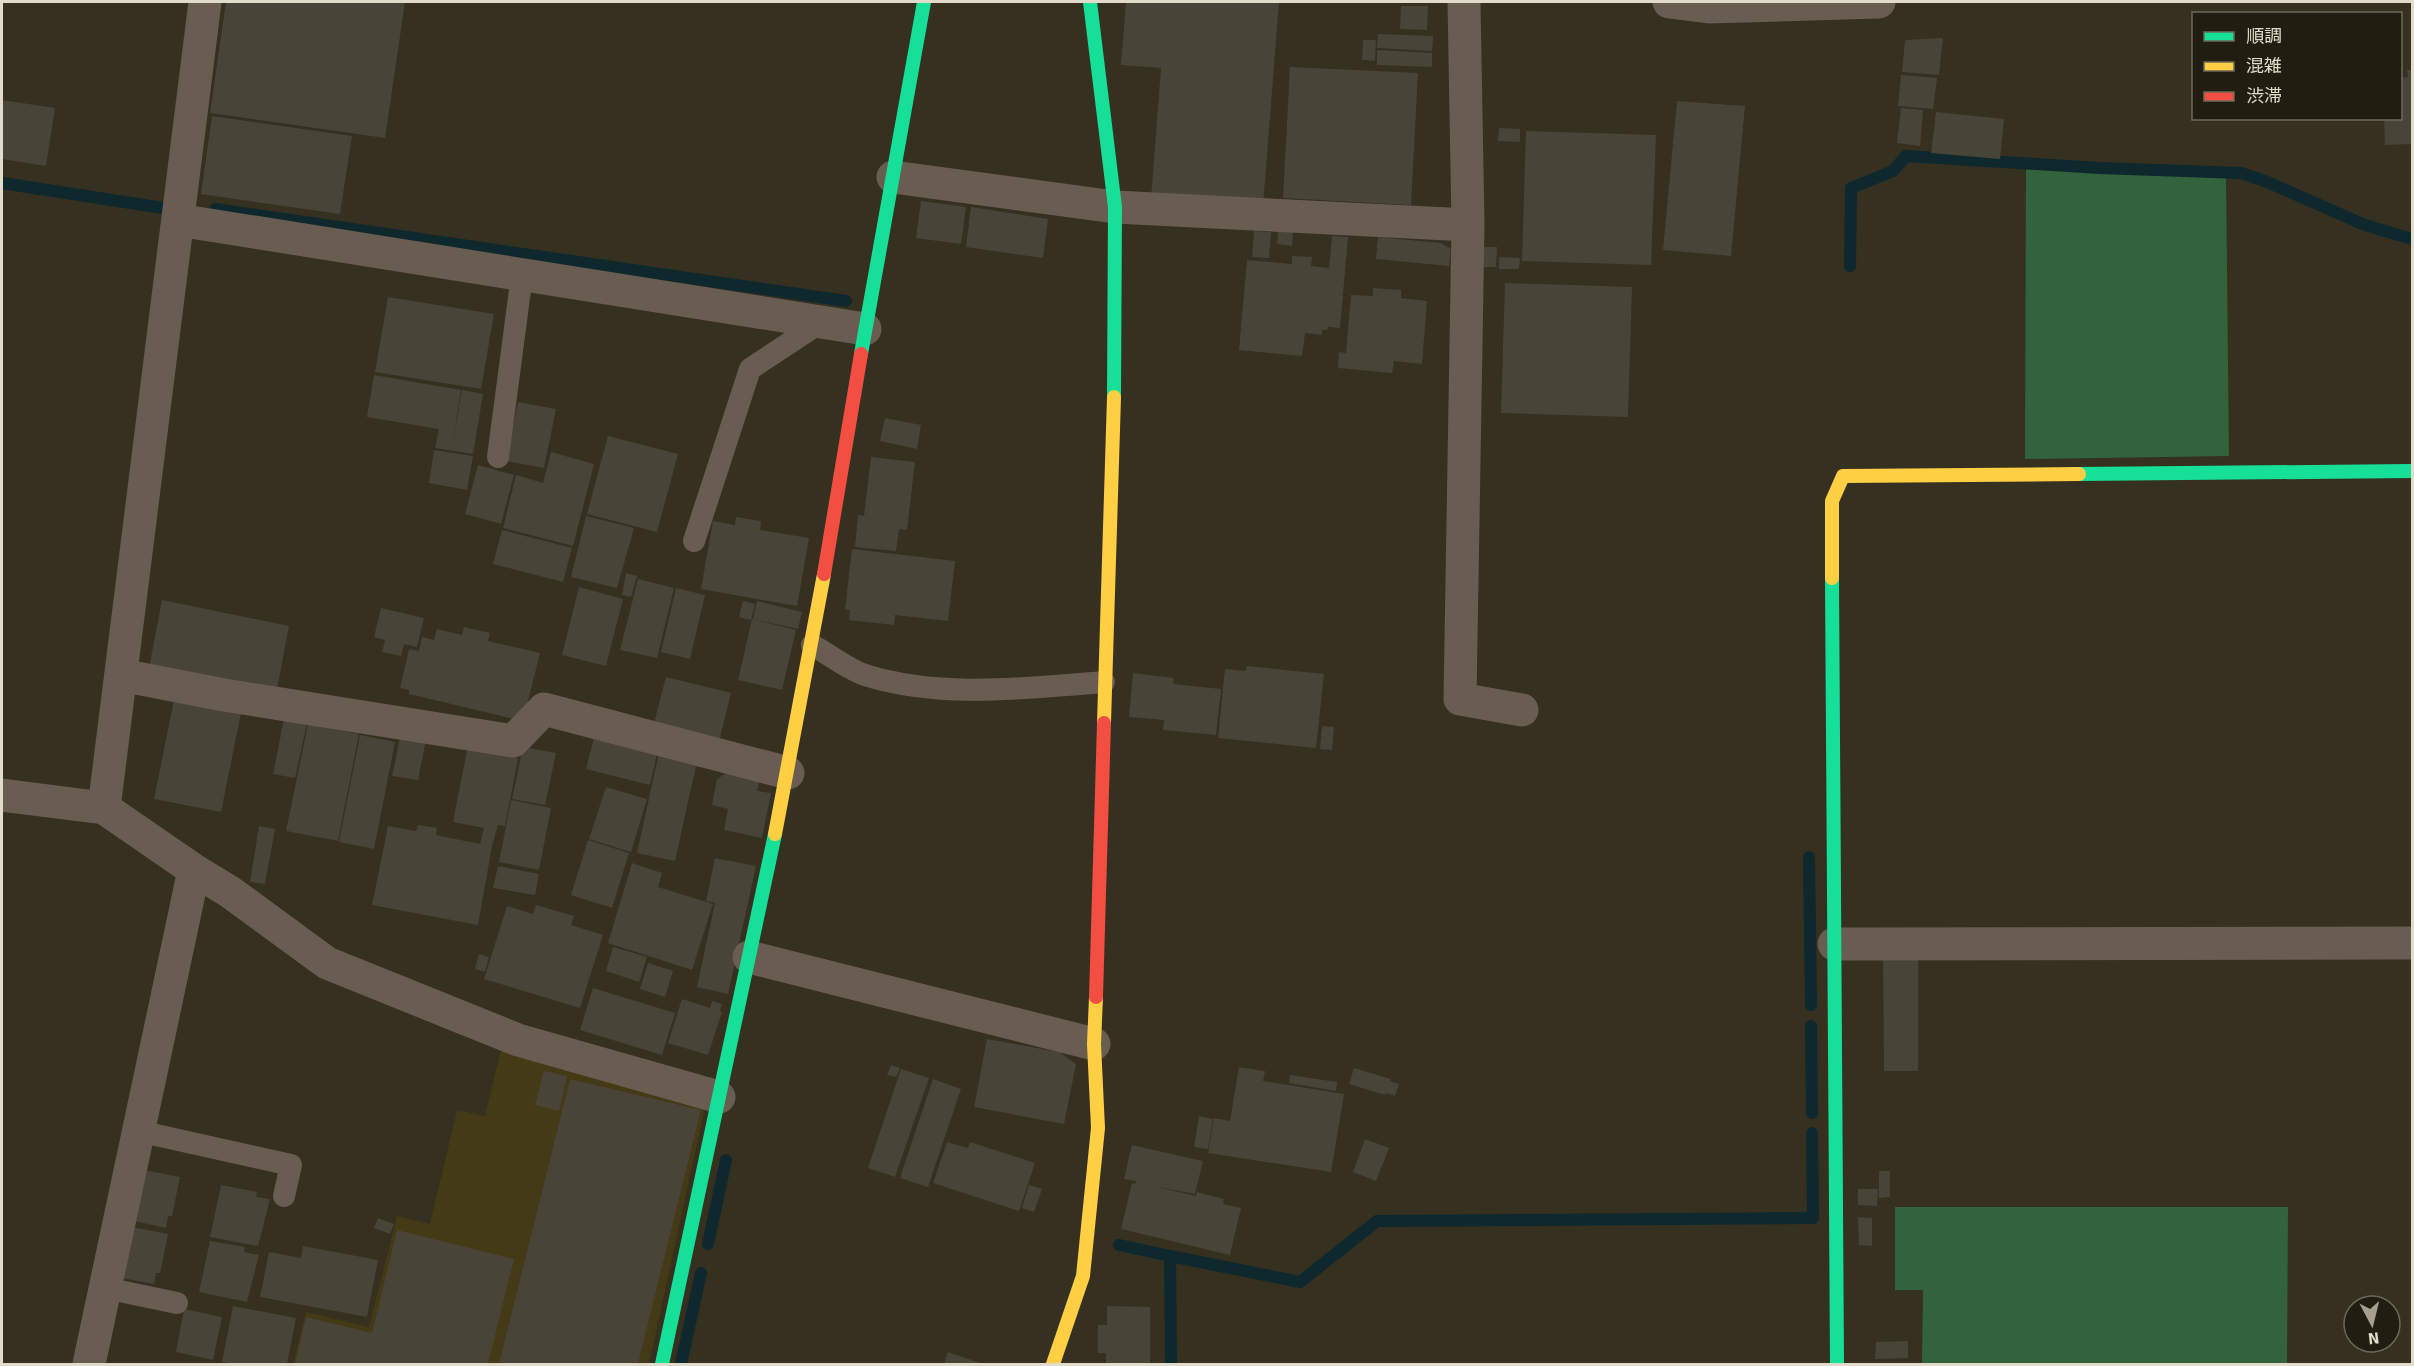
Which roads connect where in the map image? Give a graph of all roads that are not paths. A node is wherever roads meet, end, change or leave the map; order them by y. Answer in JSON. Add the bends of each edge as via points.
{"nodes":[{"id":1,"x":205,"y":2,"type":"edge"},
{"id":2,"x":924,"y":2,"type":"edge"},
{"id":3,"x":1090,"y":2,"type":"edge"},
{"id":4,"x":1464,"y":2,"type":"edge"},
{"id":5,"x":1669,"y":2,"type":"edge"},
{"id":6,"x":1879,"y":2,"type":"edge"},
{"id":7,"x":1710,"y":4,"type":"edge"},
{"id":8,"x":893,"y":177,"type":"junction"},
{"id":9,"x":1115,"y":207,"type":"junction"},
{"id":10,"x":178,"y":220,"type":"junction"},
{"id":11,"x":1468,"y":225,"type":"junction"},
{"id":12,"x":522,"y":274,"type":"junction"},
{"id":13,"x":821,"y":322,"type":"junction"},
{"id":14,"x":865,"y":329,"type":"junction"},
{"id":15,"x":498,"y":457,"type":"dead end"},
{"id":16,"x":2412,"y":471,"type":"edge"},
{"id":17,"x":694,"y":541,"type":"dead end"},
{"id":18,"x":812,"y":645,"type":"junction"},
{"id":19,"x":121,"y":675,"type":"junction"},
{"id":20,"x":1104,"y":682,"type":"junction"},
{"id":21,"x":1522,"y":710,"type":"dead end"},
{"id":22,"x":788,"y":773,"type":"junction"},
{"id":23,"x":2,"y":795,"type":"edge"},
{"id":24,"x":104,"y":808,"type":"junction"},
{"id":25,"x":194,"y":870,"type":"junction"},
{"id":26,"x":2412,"y":943,"type":"edge"},
{"id":27,"x":1834,"y":944,"type":"junction"},
{"id":28,"x":749,"y":957,"type":"junction"},
{"id":29,"x":1094,"y":1044,"type":"junction"},
{"id":30,"x":719,"y":1097,"type":"junction"},
{"id":31,"x":138,"y":1131,"type":"junction"},
{"id":32,"x":284,"y":1196,"type":"dead end"},
{"id":33,"x":105,"y":1288,"type":"junction"},
{"id":34,"x":177,"y":1303,"type":"dead end"},
{"id":35,"x":89,"y":1365,"type":"edge"},
{"id":36,"x":662,"y":1365,"type":"edge"},
{"id":37,"x":1053,"y":1365,"type":"edge"},
{"id":38,"x":1837,"y":1365,"type":"edge"}],
"edges":[{"from":1,"to":10,"type":"street"},
{"from":2,"to":8,"type":"street"},
{"from":3,"to":9,"type":"street"},
{"from":4,"to":11,"type":"street"},
{"from":5,"to":7,"type":"street"},
{"from":6,"to":7,"type":"street"},
{"from":8,"to":9,"type":"street"},
{"from":8,"to":14,"type":"street"},
{"from":9,"to":11,"type":"street"},
{"from":9,"to":20,"type":"street","via":[[1114,422]]},
{"from":10,"to":12,"type":"street"},
{"from":10,"to":19,"type":"street"},
{"from":11,"to":21,"type":"street","via":[[1460,699]]},
{"from":12,"to":13,"type":"street"},
{"from":12,"to":15,"type":"lane"},
{"from":13,"to":14,"type":"street"},
{"from":13,"to":17,"type":"lane","via":[[750,369]]},
{"from":14,"to":18,"type":"street"},
{"from":16,"to":27,"type":"street","via":[[1844,476],[1832,501]]},
{"from":18,"to":20,"type":"lane","via":[[863,674],[924,687],[1006,690]]},
{"from":18,"to":22,"type":"street"},
{"from":19,"to":22,"type":"street","via":[[513,741],[544,709]]},
{"from":19,"to":24,"type":"street"},
{"from":20,"to":29,"type":"street"},
{"from":22,"to":28,"type":"street"},
{"from":23,"to":24,"type":"street"},
{"from":24,"to":25,"type":"street"},
{"from":25,"to":30,"type":"street","via":[[230,891],[327,963],[518,1040]]},
{"from":25,"to":31,"type":"street"},
{"from":26,"to":27,"type":"street"},
{"from":27,"to":38,"type":"street"},
{"from":28,"to":29,"type":"street"},
{"from":28,"to":30,"type":"street"},
{"from":29,"to":37,"type":"street","via":[[1098,1128],[1083,1276]]},
{"from":30,"to":36,"type":"street"},
{"from":31,"to":32,"type":"lane","via":[[291,1165]]},
{"from":31,"to":33,"type":"street"},
{"from":33,"to":34,"type":"lane"},
{"from":33,"to":35,"type":"street"}]}
